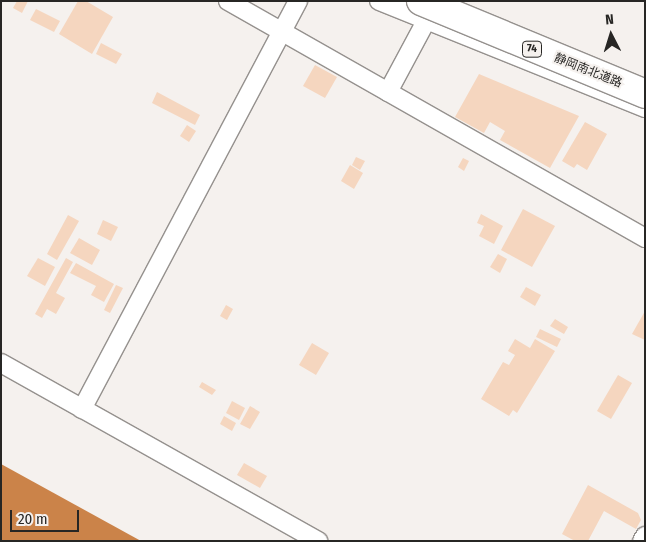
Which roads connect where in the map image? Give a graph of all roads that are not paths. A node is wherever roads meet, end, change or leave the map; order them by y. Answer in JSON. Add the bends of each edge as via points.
{"nodes":[{"id":1,"x":228,"y":1,"type":"edge"},
{"id":2,"x":298,"y":1,"type":"edge"},
{"id":3,"x":379,"y":1,"type":"edge"},
{"id":4,"x":437,"y":1,"type":"edge"},
{"id":5,"x":423,"y":11,"type":"edge"},
{"id":6,"x":281,"y":31,"type":"junction"},
{"id":7,"x":388,"y":92,"type":"junction"},
{"id":8,"x":645,"y":94,"type":"edge"},
{"id":9,"x":645,"y":108,"type":"edge"},
{"id":10,"x":645,"y":238,"type":"edge"},
{"id":11,"x":1,"y":363,"type":"edge"},
{"id":12,"x":82,"y":409,"type":"junction"},
{"id":13,"x":645,"y":536,"type":"edge"},
{"id":14,"x":318,"y":541,"type":"edge"},
{"id":15,"x":642,"y":541,"type":"edge"}],
"edges":[{"from":1,"to":6,"type":"street"},
{"from":2,"to":6,"type":"street"},
{"from":3,"to":5,"type":"street"},
{"from":4,"to":5,"type":"street"},
{"from":5,"to":7,"type":"street"},
{"from":5,"to":8,"type":"highway","name":"静岡南北道路","number":"74","bridge":true},
{"from":5,"to":9,"type":"street"},
{"from":6,"to":7,"type":"street"},
{"from":6,"to":12,"type":"street"},
{"from":7,"to":10,"type":"street"},
{"from":11,"to":12,"type":"street"},
{"from":12,"to":14,"type":"street"},
{"from":13,"to":15,"type":"street"}]}
